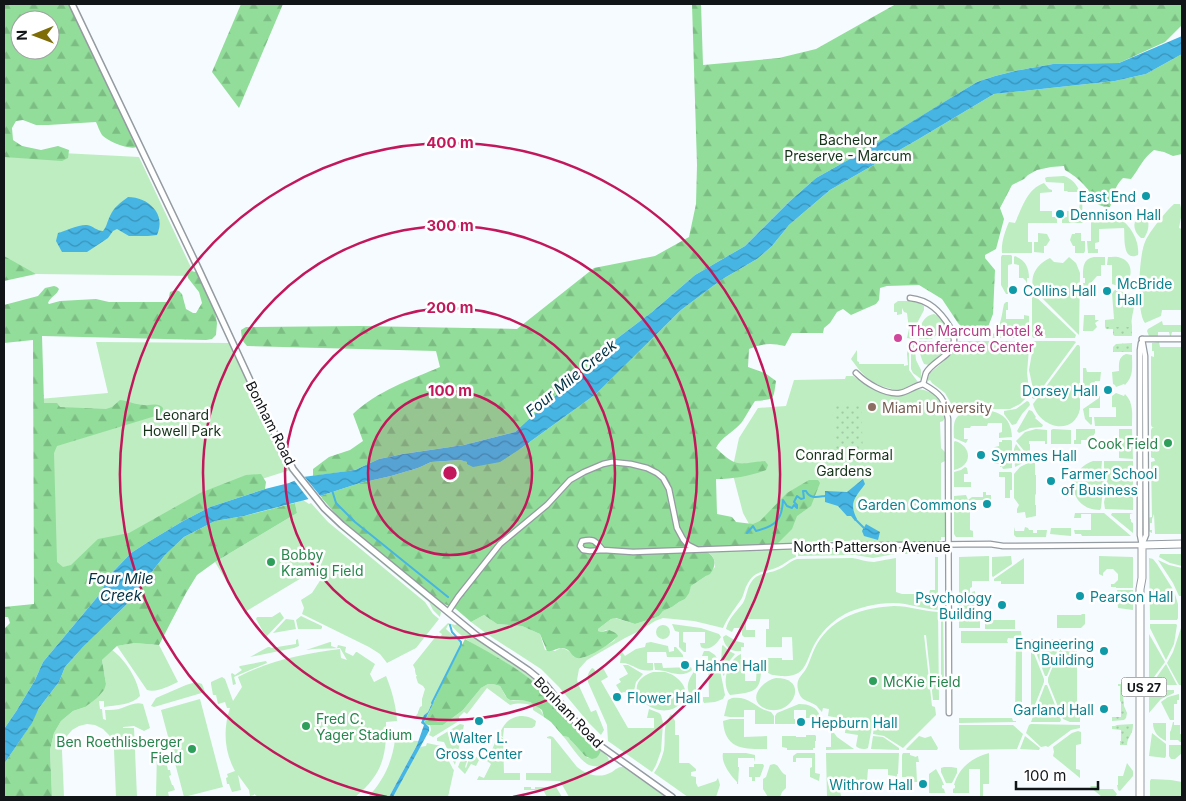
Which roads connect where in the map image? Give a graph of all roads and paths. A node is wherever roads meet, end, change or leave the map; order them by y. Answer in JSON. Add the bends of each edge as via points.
{"nodes":[{"id":1,"x":72,"y":4,"type":"edge"},
{"id":2,"x":910,"y":298,"type":"dead end"},
{"id":3,"x":1182,"y":339,"type":"edge"},
{"id":4,"x":856,"y":373,"type":"dead end"},
{"id":5,"x":923,"y":384,"type":"junction"},
{"id":6,"x":1182,"y":544,"type":"edge"},
{"id":7,"x":949,"y":545,"type":"junction"},
{"id":8,"x":1142,"y":545,"type":"junction"},
{"id":9,"x":697,"y":549,"type":"junction"},
{"id":10,"x":603,"y":550,"type":"junction"},
{"id":11,"x":448,"y":612,"type":"junction"},
{"id":12,"x":949,"y":714,"type":"dead end"},
{"id":13,"x":672,"y":797,"type":"edge"},
{"id":14,"x":1141,"y":797,"type":"edge"}],
"edges":[{"from":1,"to":11,"type":"street","name":"Bonham Road","via":[[274,434],[293,468],[318,501],[342,525]]},
{"from":2,"to":5,"type":"street","via":[[931,305],[944,316],[953,333],[951,350],[926,372]]},
{"from":3,"to":8,"type":"street","via":[[1142,339]]},
{"from":4,"to":5,"type":"street","via":[[869,384],[896,393]]},
{"from":5,"to":7,"type":"street","via":[[940,396],[946,406]]},
{"from":6,"to":8,"type":"highway"},
{"from":7,"to":8,"type":"street","name":"North Patterson Avenue"},
{"from":7,"to":9,"type":"street","name":"North Patterson Avenue"},
{"from":7,"to":12,"type":"street"},
{"from":8,"to":14,"type":"highway","number":"US 27","via":[[1144,793]]},
{"from":9,"to":10,"type":"street","name":"North Patterson Avenue"},
{"from":9,"to":11,"type":"street","via":[[688,545],[677,528],[669,489],[663,478],[647,468],[632,464],[603,464],[570,480],[547,505],[500,544]]},
{"from":10,"to":10,"type":"street","name":"North Patterson Avenue","via":[[583,550],[580,546],[582,541],[590,539]]},
{"from":11,"to":13,"type":"street","name":"Bonham Road","via":[[544,683],[599,745]]}]}
